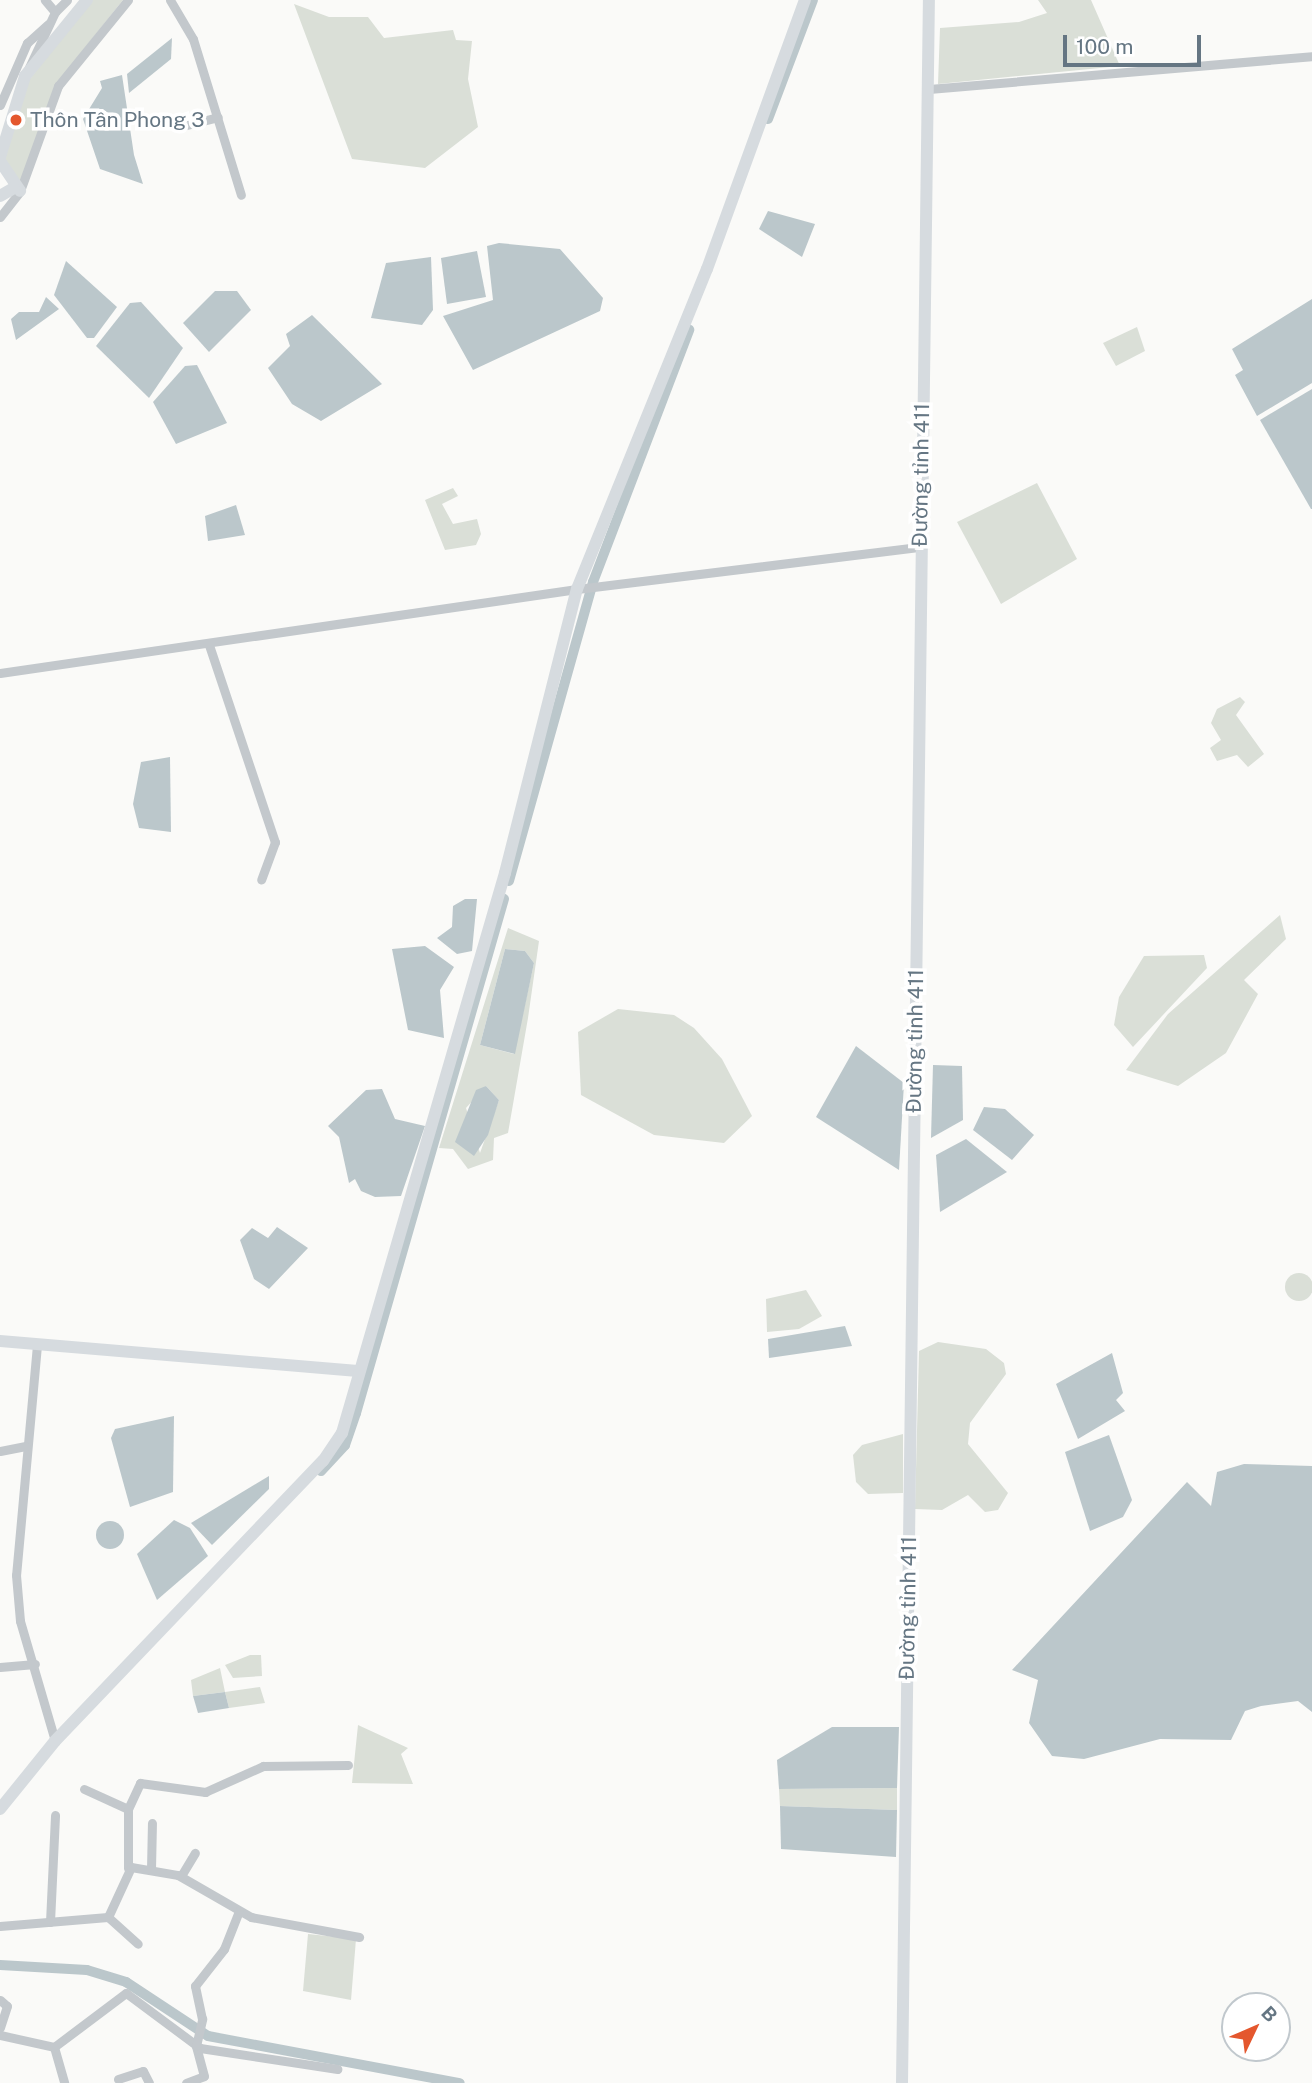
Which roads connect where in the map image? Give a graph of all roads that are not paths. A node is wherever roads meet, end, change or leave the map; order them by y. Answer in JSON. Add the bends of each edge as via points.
{"nodes":[{"id":1,"x":45,"y":0,"type":"edge"},
{"id":2,"x":67,"y":0,"type":"edge"},
{"id":3,"x":87,"y":0,"type":"edge"},
{"id":4,"x":128,"y":0,"type":"edge"},
{"id":5,"x":170,"y":0,"type":"edge"},
{"id":6,"x":805,"y":0,"type":"edge"},
{"id":7,"x":929,"y":0,"type":"edge"},
{"id":8,"x":55,"y":12,"type":"junction"},
{"id":9,"x":48,"y":24,"type":"junction"},
{"id":10,"x":1312,"y":55,"type":"edge"},
{"id":11,"x":25,"y":76,"type":"junction"},
{"id":12,"x":3,"y":87,"type":"edge"},
{"id":13,"x":929,"y":89,"type":"junction"},
{"id":14,"x":0,"y":105,"type":"edge"},
{"id":15,"x":218,"y":117,"type":"junction"},
{"id":16,"x":179,"y":127,"type":"dead end"},
{"id":17,"x":0,"y":159,"type":"edge"},
{"id":18,"x":17,"y":189,"type":"junction"},
{"id":19,"x":241,"y":195,"type":"dead end"},
{"id":20,"x":0,"y":196,"type":"edge"},
{"id":21,"x":0,"y":217,"type":"edge"},
{"id":22,"x":920,"y":547,"type":"junction"},
{"id":23,"x":577,"y":589,"type":"junction"},
{"id":24,"x":209,"y":645,"type":"junction"},
{"id":25,"x":0,"y":673,"type":"edge"},
{"id":26,"x":261,"y":880,"type":"dead end"},
{"id":27,"x":0,"y":1341,"type":"edge"},
{"id":28,"x":37,"y":1345,"type":"junction"},
{"id":29,"x":358,"y":1371,"type":"junction"},
{"id":30,"x":26,"y":1447,"type":"junction"},
{"id":31,"x":0,"y":1451,"type":"edge"},
{"id":32,"x":35,"y":1664,"type":"junction"},
{"id":33,"x":0,"y":1667,"type":"edge"},
{"id":34,"x":55,"y":1741,"type":"junction"},
{"id":35,"x":348,"y":1765,"type":"dead end"},
{"id":36,"x":84,"y":1789,"type":"dead end"},
{"id":37,"x":128,"y":1809,"type":"junction"},
{"id":38,"x":0,"y":1810,"type":"edge"},
{"id":39,"x":55,"y":1815,"type":"dead end"},
{"id":40,"x":152,"y":1823,"type":"dead end"},
{"id":41,"x":195,"y":1853,"type":"dead end"},
{"id":42,"x":128,"y":1868,"type":"junction"},
{"id":43,"x":151,"y":1869,"type":"junction"},
{"id":44,"x":181,"y":1877,"type":"junction"},
{"id":45,"x":239,"y":1911,"type":"junction"},
{"id":46,"x":108,"y":1917,"type":"junction"},
{"id":47,"x":50,"y":1922,"type":"junction"},
{"id":48,"x":0,"y":1926,"type":"edge"},
{"id":49,"x":359,"y":1937,"type":"dead end"},
{"id":50,"x":138,"y":1944,"type":"dead end"},
{"id":51,"x":0,"y":2000,"type":"edge"},
{"id":52,"x":0,"y":2028,"type":"edge"},
{"id":53,"x":0,"y":2035,"type":"edge"},
{"id":54,"x":196,"y":2046,"type":"junction"},
{"id":55,"x":54,"y":2047,"type":"junction"},
{"id":56,"x":337,"y":2069,"type":"dead end"},
{"id":57,"x":118,"y":2079,"type":"dead end"},
{"id":58,"x":64,"y":2083,"type":"edge"},
{"id":59,"x":149,"y":2083,"type":"edge"},
{"id":60,"x":186,"y":2083,"type":"edge"},
{"id":61,"x":902,"y":2083,"type":"edge"}],
"edges":[{"from":1,"to":8,"type":"street"},
{"from":2,"to":8,"type":"street"},
{"from":3,"to":11,"type":"main road"},
{"from":4,"to":18,"type":"street","via":[[58,86]]},
{"from":5,"to":15,"type":"street","via":[[193,39]]},
{"from":6,"to":23,"type":"main road","via":[[708,269]]},
{"from":7,"to":13,"type":"main road","name":"Đường tỉnh 411"},
{"from":8,"to":9,"type":"street"},
{"from":9,"to":11,"type":"street"},
{"from":9,"to":12,"type":"street","via":[[27,43]]},
{"from":10,"to":13,"type":"street"},
{"from":11,"to":17,"type":"main road"},
{"from":12,"to":14,"type":"street"},
{"from":13,"to":22,"type":"main road","name":"Đường tỉnh 411"},
{"from":15,"to":16,"type":"street"},
{"from":15,"to":19,"type":"street"},
{"from":17,"to":18,"type":"main road"},
{"from":18,"to":20,"type":"main road"},
{"from":18,"to":21,"type":"street"},
{"from":22,"to":23,"type":"street"},
{"from":22,"to":61,"type":"main road","name":"Đường tỉnh 411"},
{"from":23,"to":24,"type":"street"},
{"from":23,"to":29,"type":"main road","via":[[505,873]]},
{"from":24,"to":25,"type":"street"},
{"from":24,"to":26,"type":"street","via":[[275,842]]},
{"from":27,"to":28,"type":"main road"},
{"from":28,"to":29,"type":"main road"},
{"from":28,"to":30,"type":"street"},
{"from":29,"to":34,"type":"main road","via":[[342,1433],[323,1461]]},
{"from":30,"to":31,"type":"street"},
{"from":30,"to":32,"type":"street","via":[[16,1575],[20,1620]]},
{"from":32,"to":33,"type":"street"},
{"from":32,"to":34,"type":"street"},
{"from":34,"to":38,"type":"main road"},
{"from":35,"to":37,"type":"street","via":[[263,1766],[205,1792],[140,1783]]},
{"from":36,"to":37,"type":"street"},
{"from":37,"to":42,"type":"street"},
{"from":39,"to":47,"type":"street"},
{"from":40,"to":43,"type":"street"},
{"from":41,"to":44,"type":"street"},
{"from":42,"to":43,"type":"street"},
{"from":42,"to":46,"type":"street"},
{"from":43,"to":44,"type":"street"},
{"from":44,"to":45,"type":"street"},
{"from":45,"to":49,"type":"street","via":[[292,1930]]},
{"from":45,"to":54,"type":"street","via":[[224,1949],[195,1986],[202,2019]]},
{"from":46,"to":47,"type":"street"},
{"from":46,"to":50,"type":"street"},
{"from":47,"to":48,"type":"street"},
{"from":51,"to":52,"type":"street","via":[[7,2003]]},
{"from":53,"to":55,"type":"street"},
{"from":54,"to":55,"type":"street","via":[[124,1993]]},
{"from":54,"to":56,"type":"street"},
{"from":54,"to":60,"type":"street","via":[[204,2076]]},
{"from":55,"to":58,"type":"street"},
{"from":57,"to":59,"type":"street","via":[[143,2071]]}]}
